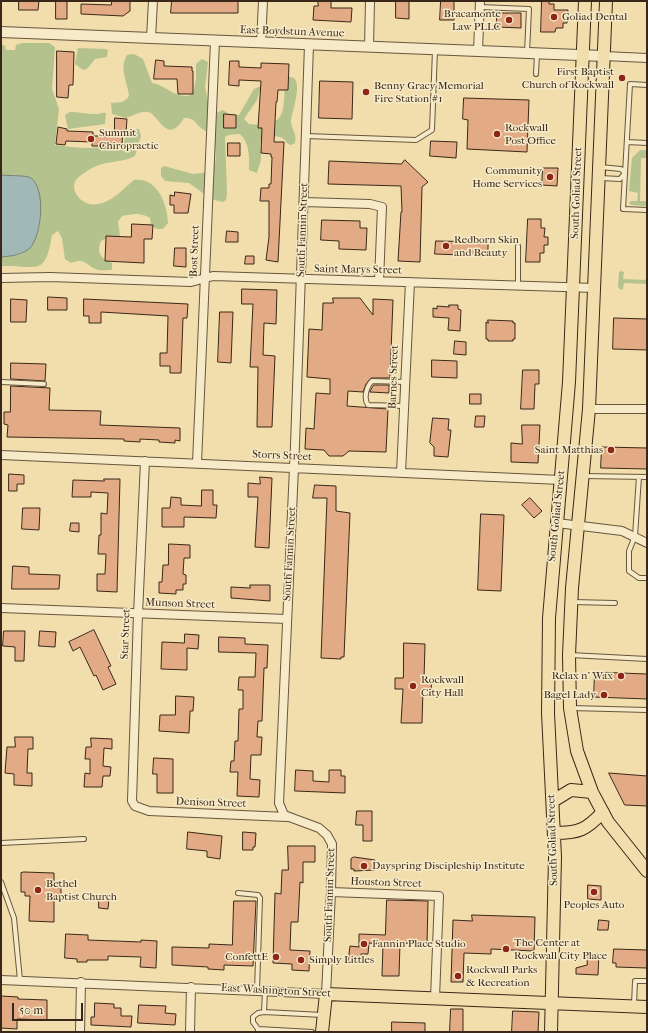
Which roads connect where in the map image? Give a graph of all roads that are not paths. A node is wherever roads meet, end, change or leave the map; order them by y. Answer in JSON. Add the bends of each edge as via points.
{"nodes":[{"id":1,"x":153,"y":1,"type":"edge"},
{"id":2,"x":263,"y":1,"type":"edge"},
{"id":3,"x":370,"y":1,"type":"edge"},
{"id":4,"x":584,"y":1,"type":"edge"},
{"id":5,"x":606,"y":1,"type":"edge"},
{"id":6,"x":480,"y":4,"type":"edge"},
{"id":7,"x":1,"y":32,"type":"edge"},
{"id":8,"x":151,"y":38,"type":"junction"},
{"id":9,"x":215,"y":41,"type":"junction"},
{"id":10,"x":262,"y":43,"type":"junction"},
{"id":11,"x":309,"y":45,"type":"junction"},
{"id":12,"x":369,"y":47,"type":"junction"},
{"id":13,"x":435,"y":50,"type":"junction"},
{"id":14,"x":478,"y":51,"type":"junction"},
{"id":15,"x":532,"y":53,"type":"junction"},
{"id":16,"x":583,"y":55,"type":"junction"},
{"id":17,"x":604,"y":56,"type":"junction"},
{"id":18,"x":647,"y":58,"type":"edge"},
{"id":19,"x":536,"y":74,"type":"dead end"},
{"id":20,"x":647,"y":85,"type":"edge"},
{"id":21,"x":306,"y":136,"type":"junction"},
{"id":22,"x":627,"y":142,"type":"junction"},
{"id":23,"x":647,"y":143,"type":"edge"},
{"id":24,"x":600,"y":172,"type":"junction"},
{"id":25,"x":625,"y":173,"type":"junction"},
{"id":26,"x":304,"y":202,"type":"junction"},
{"id":27,"x":647,"y":210,"type":"edge"},
{"id":28,"x":518,"y":246,"type":"dead end"},
{"id":29,"x":1,"y":278,"type":"edge"},
{"id":30,"x":205,"y":278,"type":"junction"},
{"id":31,"x":301,"y":279,"type":"junction"},
{"id":32,"x":380,"y":281,"type":"junction"},
{"id":33,"x":410,"y":282,"type":"junction"},
{"id":34,"x":518,"y":285,"type":"junction"},
{"id":35,"x":573,"y":287,"type":"junction"},
{"id":36,"x":595,"y":288,"type":"junction"},
{"id":37,"x":1,"y":382,"type":"edge"},
{"id":38,"x":405,"y":382,"type":"junction"},
{"id":39,"x":44,"y":384,"type":"dead end"},
{"id":40,"x":404,"y":406,"type":"junction"},
{"id":41,"x":589,"y":409,"type":"junction"},
{"id":42,"x":647,"y":409,"type":"edge"},
{"id":43,"x":1,"y":455,"type":"edge"},
{"id":44,"x":145,"y":461,"type":"junction"},
{"id":45,"x":197,"y":463,"type":"junction"},
{"id":46,"x":294,"y":467,"type":"junction"},
{"id":47,"x":401,"y":473,"type":"junction"},
{"id":48,"x":584,"y":476,"type":"junction"},
{"id":49,"x":639,"y":477,"type":"junction"},
{"id":50,"x":647,"y":477,"type":"edge"},
{"id":51,"x":561,"y":480,"type":"junction"},
{"id":52,"x":557,"y":523,"type":"junction"},
{"id":53,"x":578,"y":525,"type":"junction"},
{"id":54,"x":635,"y":536,"type":"junction"},
{"id":55,"x":647,"y":542,"type":"edge"},
{"id":56,"x":647,"y":578,"type":"edge"},
{"id":57,"x":571,"y":602,"type":"junction"},
{"id":58,"x":615,"y":603,"type":"dead end"},
{"id":59,"x":1,"y":608,"type":"edge"},
{"id":60,"x":138,"y":614,"type":"junction"},
{"id":61,"x":287,"y":619,"type":"junction"},
{"id":62,"x":569,"y":655,"type":"junction"},
{"id":63,"x":647,"y":659,"type":"edge"},
{"id":64,"x":570,"y":708,"type":"junction"},
{"id":65,"x":647,"y":710,"type":"edge"},
{"id":66,"x":592,"y":792,"type":"junction"},
{"id":67,"x":553,"y":801,"type":"junction"},
{"id":68,"x":135,"y":806,"type":"joint"},
{"id":69,"x":602,"y":812,"type":"junction"},
{"id":70,"x":287,"y":817,"type":"junction"},
{"id":71,"x":554,"y":833,"type":"junction"},
{"id":72,"x":84,"y":839,"type":"dead end"},
{"id":73,"x":1,"y":843,"type":"edge"},
{"id":74,"x":647,"y":872,"type":"edge"},
{"id":75,"x":1,"y":882,"type":"edge"},
{"id":76,"x":332,"y":892,"type":"junction"},
{"id":77,"x":238,"y":893,"type":"dead end"},
{"id":78,"x":1,"y":980,"type":"edge"},
{"id":79,"x":20,"y":980,"type":"junction"},
{"id":80,"x":647,"y":981,"type":"edge"},
{"id":81,"x":81,"y":982,"type":"junction"},
{"id":82,"x":191,"y":987,"type":"junction"},
{"id":83,"x":261,"y":991,"type":"junction"},
{"id":84,"x":326,"y":994,"type":"junction"},
{"id":85,"x":435,"y":998,"type":"junction"},
{"id":86,"x":552,"y":1003,"type":"junction"},
{"id":87,"x":634,"y":1007,"type":"junction"},
{"id":88,"x":647,"y":1007,"type":"edge"},
{"id":89,"x":264,"y":1012,"type":"junction"},
{"id":90,"x":324,"y":1015,"type":"junction"},
{"id":91,"x":258,"y":1031,"type":"edge"},
{"id":92,"x":80,"y":1032,"type":"edge"},
{"id":93,"x":190,"y":1032,"type":"edge"},
{"id":94,"x":312,"y":1032,"type":"edge"},
{"id":95,"x":322,"y":1032,"type":"edge"},
{"id":96,"x":551,"y":1032,"type":"edge"}],
"edges":[{"from":1,"to":8,"type":"street"},
{"from":2,"to":10,"type":"street"},
{"from":3,"to":12,"type":"street"},
{"from":4,"to":16,"type":"main road","name":"South Goliad Street"},
{"from":5,"to":17,"type":"main road","name":"South Goliad Street"},
{"from":6,"to":14,"type":"street"},
{"from":6,"to":15,"type":"lane","via":[[529,9]]},
{"from":7,"to":8,"type":"street","name":"East Boydstun Avenue"},
{"from":8,"to":9,"type":"street","name":"East Boydstun Avenue"},
{"from":9,"to":10,"type":"street","name":"East Boydstun Avenue"},
{"from":9,"to":30,"type":"street","name":"Bost Street"},
{"from":10,"to":11,"type":"street","name":"East Boydstun Avenue"},
{"from":11,"to":12,"type":"street","name":"East Boydstun Avenue"},
{"from":11,"to":21,"type":"street","name":"South Fannin Street"},
{"from":12,"to":13,"type":"street","name":"East Boydstun Avenue"},
{"from":13,"to":14,"type":"street","name":"East Boydstun Avenue"},
{"from":13,"to":21,"type":"lane","via":[[432,130],[416,140]]},
{"from":14,"to":15,"type":"street","name":"East Boydstun Avenue"},
{"from":15,"to":16,"type":"street","name":"East Boydstun Avenue"},
{"from":15,"to":19,"type":"lane"},
{"from":16,"to":17,"type":"street","name":"East Boydstun Avenue"},
{"from":16,"to":35,"type":"main road","name":"South Goliad Street"},
{"from":17,"to":18,"type":"street"},
{"from":17,"to":24,"type":"main road","name":"South Goliad Street"},
{"from":20,"to":22,"type":"lane","via":[[630,84]]},
{"from":21,"to":26,"type":"street","name":"South Fannin Street"},
{"from":22,"to":23,"type":"lane"},
{"from":22,"to":25,"type":"lane"},
{"from":24,"to":25,"type":"lane","via":[[621,168]]},
{"from":24,"to":25,"type":"lane","via":[[620,179]]},
{"from":24,"to":36,"type":"main road","name":"South Goliad Street"},
{"from":25,"to":27,"type":"lane","via":[[623,210]]},
{"from":26,"to":31,"type":"street","name":"South Fannin Street"},
{"from":26,"to":32,"type":"street","via":[[370,204],[382,207]]},
{"from":28,"to":34,"type":"lane"},
{"from":29,"to":30,"type":"street","name":"Saint Marys Street","via":[[50,277],[191,282]]},
{"from":30,"to":31,"type":"street","name":"Saint Marys Street","via":[[213,276]]},
{"from":30,"to":45,"type":"street","name":"Bost Street"},
{"from":31,"to":32,"type":"street","name":"Saint Marys Street"},
{"from":31,"to":46,"type":"street","name":"South Fannin Street"},
{"from":32,"to":33,"type":"street","name":"Saint Marys Street"},
{"from":33,"to":34,"type":"street","name":"Saint Marys Street"},
{"from":33,"to":38,"type":"street","name":"Barnes Street"},
{"from":34,"to":35,"type":"street","name":"Saint Marys Street"},
{"from":35,"to":36,"type":"street","name":"Saint Marys Street"},
{"from":35,"to":51,"type":"main road","name":"South Goliad Street"},
{"from":36,"to":41,"type":"main road","name":"South Goliad Street"},
{"from":37,"to":39,"type":"lane"},
{"from":38,"to":40,"type":"street","name":"Barnes Street"},
{"from":38,"to":40,"type":"lane","via":[[372,381],[366,394],[368,405]]},
{"from":40,"to":47,"type":"street","name":"Barnes Street"},
{"from":41,"to":42,"type":"street"},
{"from":41,"to":48,"type":"main road","name":"South Goliad Street"},
{"from":43,"to":44,"type":"street","name":"Storrs Street"},
{"from":44,"to":45,"type":"street","name":"Storrs Street"},
{"from":44,"to":60,"type":"street","name":"Star Street"},
{"from":45,"to":46,"type":"street","name":"Storrs Street"},
{"from":46,"to":47,"type":"street","name":"Storrs Street"},
{"from":46,"to":61,"type":"street","name":"South Fannin Street"},
{"from":47,"to":51,"type":"street","name":"Storrs Street"},
{"from":48,"to":49,"type":"lane"},
{"from":48,"to":53,"type":"main road","name":"South Goliad Street"},
{"from":49,"to":50,"type":"lane"},
{"from":49,"to":54,"type":"lane"},
{"from":51,"to":52,"type":"main road","name":"South Goliad Street"},
{"from":52,"to":53,"type":"street"},
{"from":52,"to":67,"type":"main road","name":"South Goliad Street","via":[[548,654],[549,744]]},
{"from":53,"to":54,"type":"street","via":[[618,530]]},
{"from":53,"to":57,"type":"main road","name":"South Goliad Street"},
{"from":54,"to":55,"type":"street"},
{"from":54,"to":56,"type":"lane","via":[[629,551],[629,571],[639,578]]},
{"from":57,"to":58,"type":"lane"},
{"from":57,"to":62,"type":"main road","name":"South Goliad Street"},
{"from":59,"to":60,"type":"street","name":"Munson Street"},
{"from":60,"to":61,"type":"street","name":"Munson Street"},
{"from":60,"to":68,"type":"street","name":"Star Street","via":[[130,795]]},
{"from":61,"to":70,"type":"street","name":"South Fannin Street","via":[[279,803]]},
{"from":62,"to":63,"type":"lane"},
{"from":62,"to":64,"type":"main road","name":"South Goliad Street"},
{"from":64,"to":65,"type":"lane"},
{"from":64,"to":66,"type":"main road","name":"South Goliad Street","via":[[577,752]]},
{"from":66,"to":67,"type":"main road","via":[[571,790]]},
{"from":66,"to":69,"type":"main road"},
{"from":67,"to":71,"type":"main road","name":"South Goliad Street"},
{"from":68,"to":70,"type":"street","name":"Denison Street","via":[[149,811]]},
{"from":69,"to":71,"type":"main road","via":[[584,830]]},
{"from":69,"to":74,"type":"main road"},
{"from":70,"to":76,"type":"street","name":"South Fannin Street","via":[[319,828],[330,839],[333,851]]},
{"from":71,"to":86,"type":"main road","name":"South Goliad Street"},
{"from":72,"to":73,"type":"lane"},
{"from":75,"to":79,"type":"lane","via":[[14,918]]},
{"from":76,"to":84,"type":"street","name":"South Fannin Street"},
{"from":76,"to":85,"type":"street","name":"Houston Street","via":[[439,896]]},
{"from":77,"to":83,"type":"lane","via":[[258,895],[260,898]]},
{"from":78,"to":79,"type":"street","name":"East Washington Street"},
{"from":79,"to":81,"type":"street","name":"East Washington Street"},
{"from":80,"to":87,"type":"lane","via":[[635,981]]},
{"from":81,"to":82,"type":"street","name":"East Washington Street"},
{"from":81,"to":92,"type":"street"},
{"from":82,"to":83,"type":"street","name":"East Washington Street"},
{"from":82,"to":93,"type":"street"},
{"from":83,"to":84,"type":"street","name":"East Washington Street"},
{"from":83,"to":89,"type":"lane"},
{"from":84,"to":85,"type":"main road","name":"East Washington Street"},
{"from":84,"to":90,"type":"main road","name":"South Fannin Street"},
{"from":85,"to":86,"type":"main road","name":"East Washington Street"},
{"from":86,"to":87,"type":"main road","name":"East Washington Street"},
{"from":86,"to":96,"type":"main road","name":"South Goliad Street"},
{"from":87,"to":88,"type":"main road","name":"East Washington Street"},
{"from":89,"to":90,"type":"lane"},
{"from":89,"to":91,"type":"lane","via":[[253,1017]]},
{"from":90,"to":95,"type":"main road","name":"South Fannin Street"},
{"from":91,"to":94,"type":"lane"}]}
